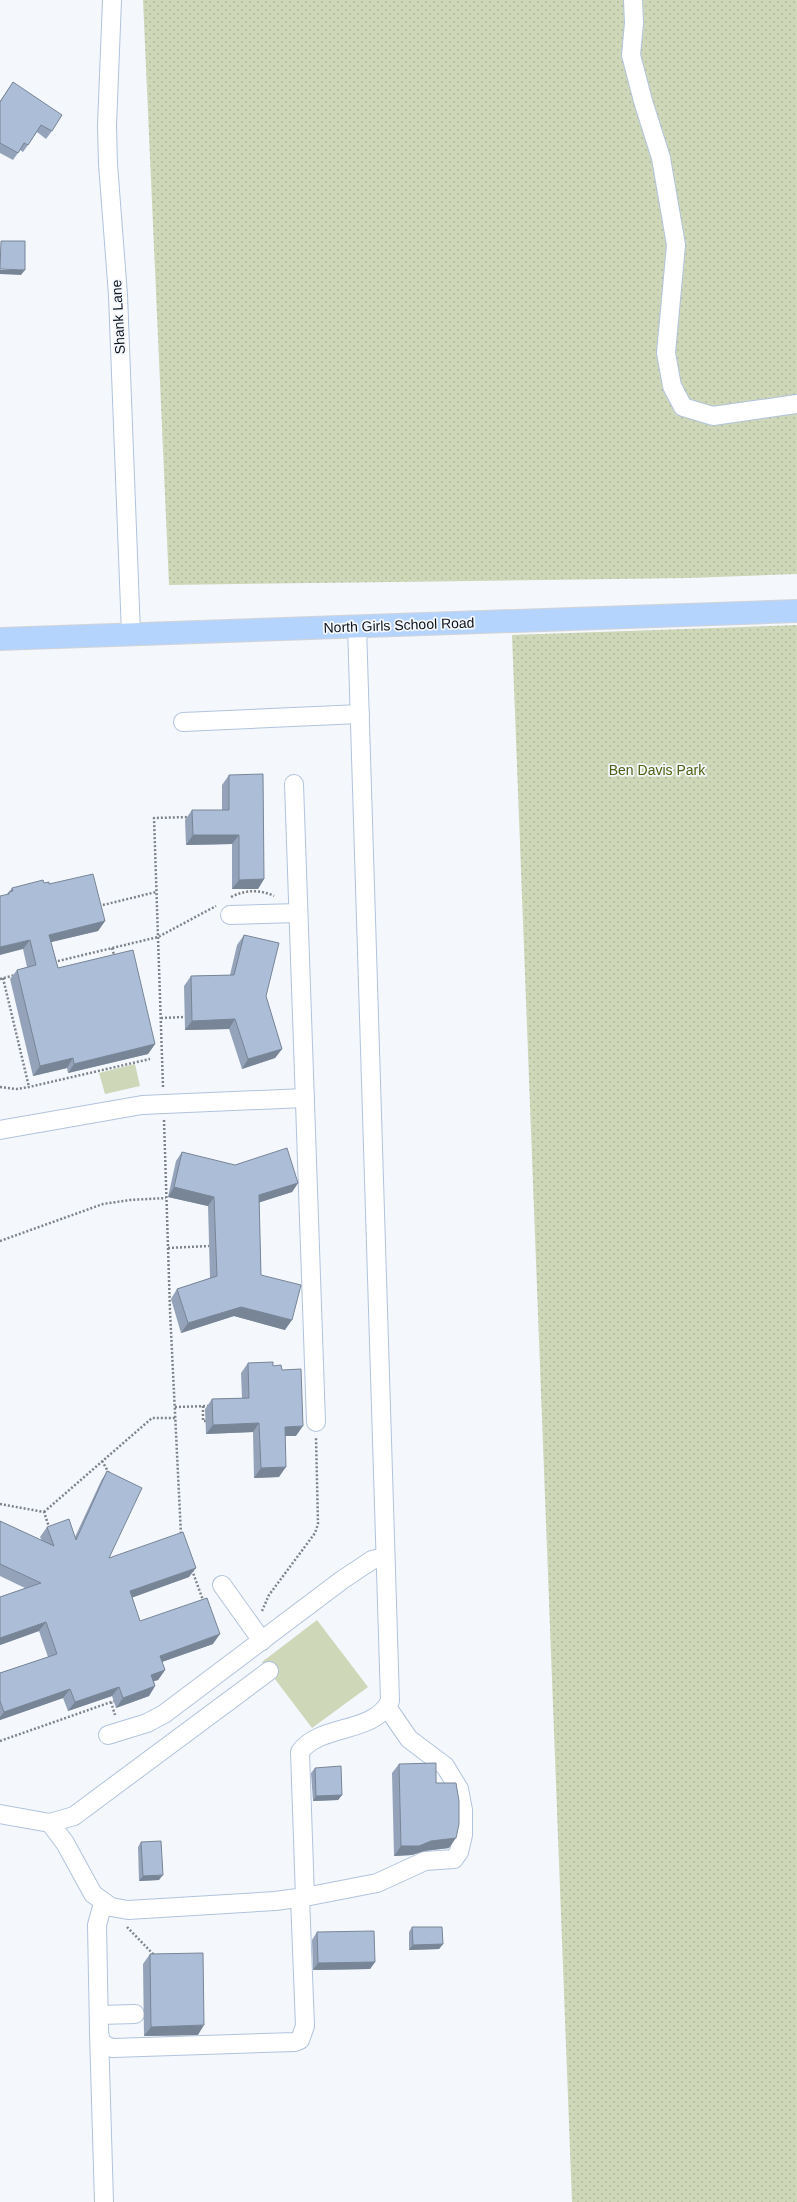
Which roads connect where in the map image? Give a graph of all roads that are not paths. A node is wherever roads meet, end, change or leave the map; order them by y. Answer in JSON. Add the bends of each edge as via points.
{"nodes":[{"id":1,"x":112,"y":0,"type":"edge"},
{"id":2,"x":633,"y":0,"type":"edge"},
{"id":3,"x":797,"y":404,"type":"edge"},
{"id":4,"x":797,"y":611,"type":"edge"},
{"id":5,"x":357,"y":626,"type":"junction"},
{"id":6,"x":131,"y":634,"type":"junction"},
{"id":7,"x":0,"y":639,"type":"edge"},
{"id":8,"x":360,"y":714,"type":"junction"},
{"id":9,"x":183,"y":722,"type":"dead end"},
{"id":10,"x":294,"y":784,"type":"dead end"},
{"id":11,"x":226,"y":906,"type":"road end"},
{"id":12,"x":298,"y":913,"type":"junction"},
{"id":13,"x":305,"y":1098,"type":"junction"},
{"id":14,"x":0,"y":1130,"type":"edge"},
{"id":15,"x":316,"y":1422,"type":"road end"},
{"id":16,"x":385,"y":1557,"type":"junction"},
{"id":17,"x":222,"y":1585,"type":"dead end"},
{"id":18,"x":262,"y":1641,"type":"junction"},
{"id":19,"x":269,"y":1671,"type":"dead end"},
{"id":20,"x":387,"y":1707,"type":"junction"},
{"id":21,"x":108,"y":1735,"type":"dead end"},
{"id":22,"x":0,"y":1814,"type":"edge"},
{"id":23,"x":50,"y":1823,"type":"junction"},
{"id":24,"x":303,"y":1897,"type":"junction"},
{"id":25,"x":103,"y":1903,"type":"junction"},
{"id":26,"x":134,"y":2014,"type":"dead end"},
{"id":27,"x":99,"y":2023,"type":"junction"},
{"id":28,"x":104,"y":2202,"type":"edge"}],
"edges":[{"from":1,"to":6,"type":"street","name":"Shank Lane","via":[[108,164],[118,295]]},
{"from":2,"to":3,"type":"street","via":[[631,55],[661,158],[676,244],[666,353],[672,386],[683,407],[713,416]]},
{"from":4,"to":5,"type":"main road","name":"North Girls School Road"},
{"from":5,"to":6,"type":"main road","name":"North Girls School Road"},
{"from":5,"to":8,"type":"street"},
{"from":6,"to":7,"type":"main road","name":"North Girls School Road"},
{"from":8,"to":9,"type":"street"},
{"from":8,"to":16,"type":"street"},
{"from":10,"to":12,"type":"street"},
{"from":11,"to":12,"type":"street"},
{"from":12,"to":13,"type":"street"},
{"from":13,"to":14,"type":"street","via":[[163,1104],[97,1112]]},
{"from":13,"to":15,"type":"street"},
{"from":16,"to":18,"type":"street","via":[[372,1560]]},
{"from":16,"to":20,"type":"street","via":[[390,1700]]},
{"from":17,"to":18,"type":"street"},
{"from":18,"to":21,"type":"street","via":[[156,1719]]},
{"from":19,"to":23,"type":"street","via":[[74,1816]]},
{"from":20,"to":24,"type":"street","via":[[378,1716],[310,1742],[300,1752]]},
{"from":20,"to":24,"type":"street","via":[[408,1739],[438,1759],[454,1778],[462,1799],[463,1810],[463,1835],[459,1852],[454,1859],[425,1861],[377,1882]]},
{"from":22,"to":23,"type":"street"},
{"from":23,"to":25,"type":"street","via":[[65,1843],[93,1894]]},
{"from":24,"to":25,"type":"street","via":[[147,1910],[118,1909]]},
{"from":24,"to":27,"type":"street","via":[[305,2026],[300,2040],[113,2048],[105,2046],[100,2041]]},
{"from":25,"to":27,"type":"street","via":[[97,1925]]},
{"from":26,"to":27,"type":"street"},
{"from":27,"to":28,"type":"street"}]}
